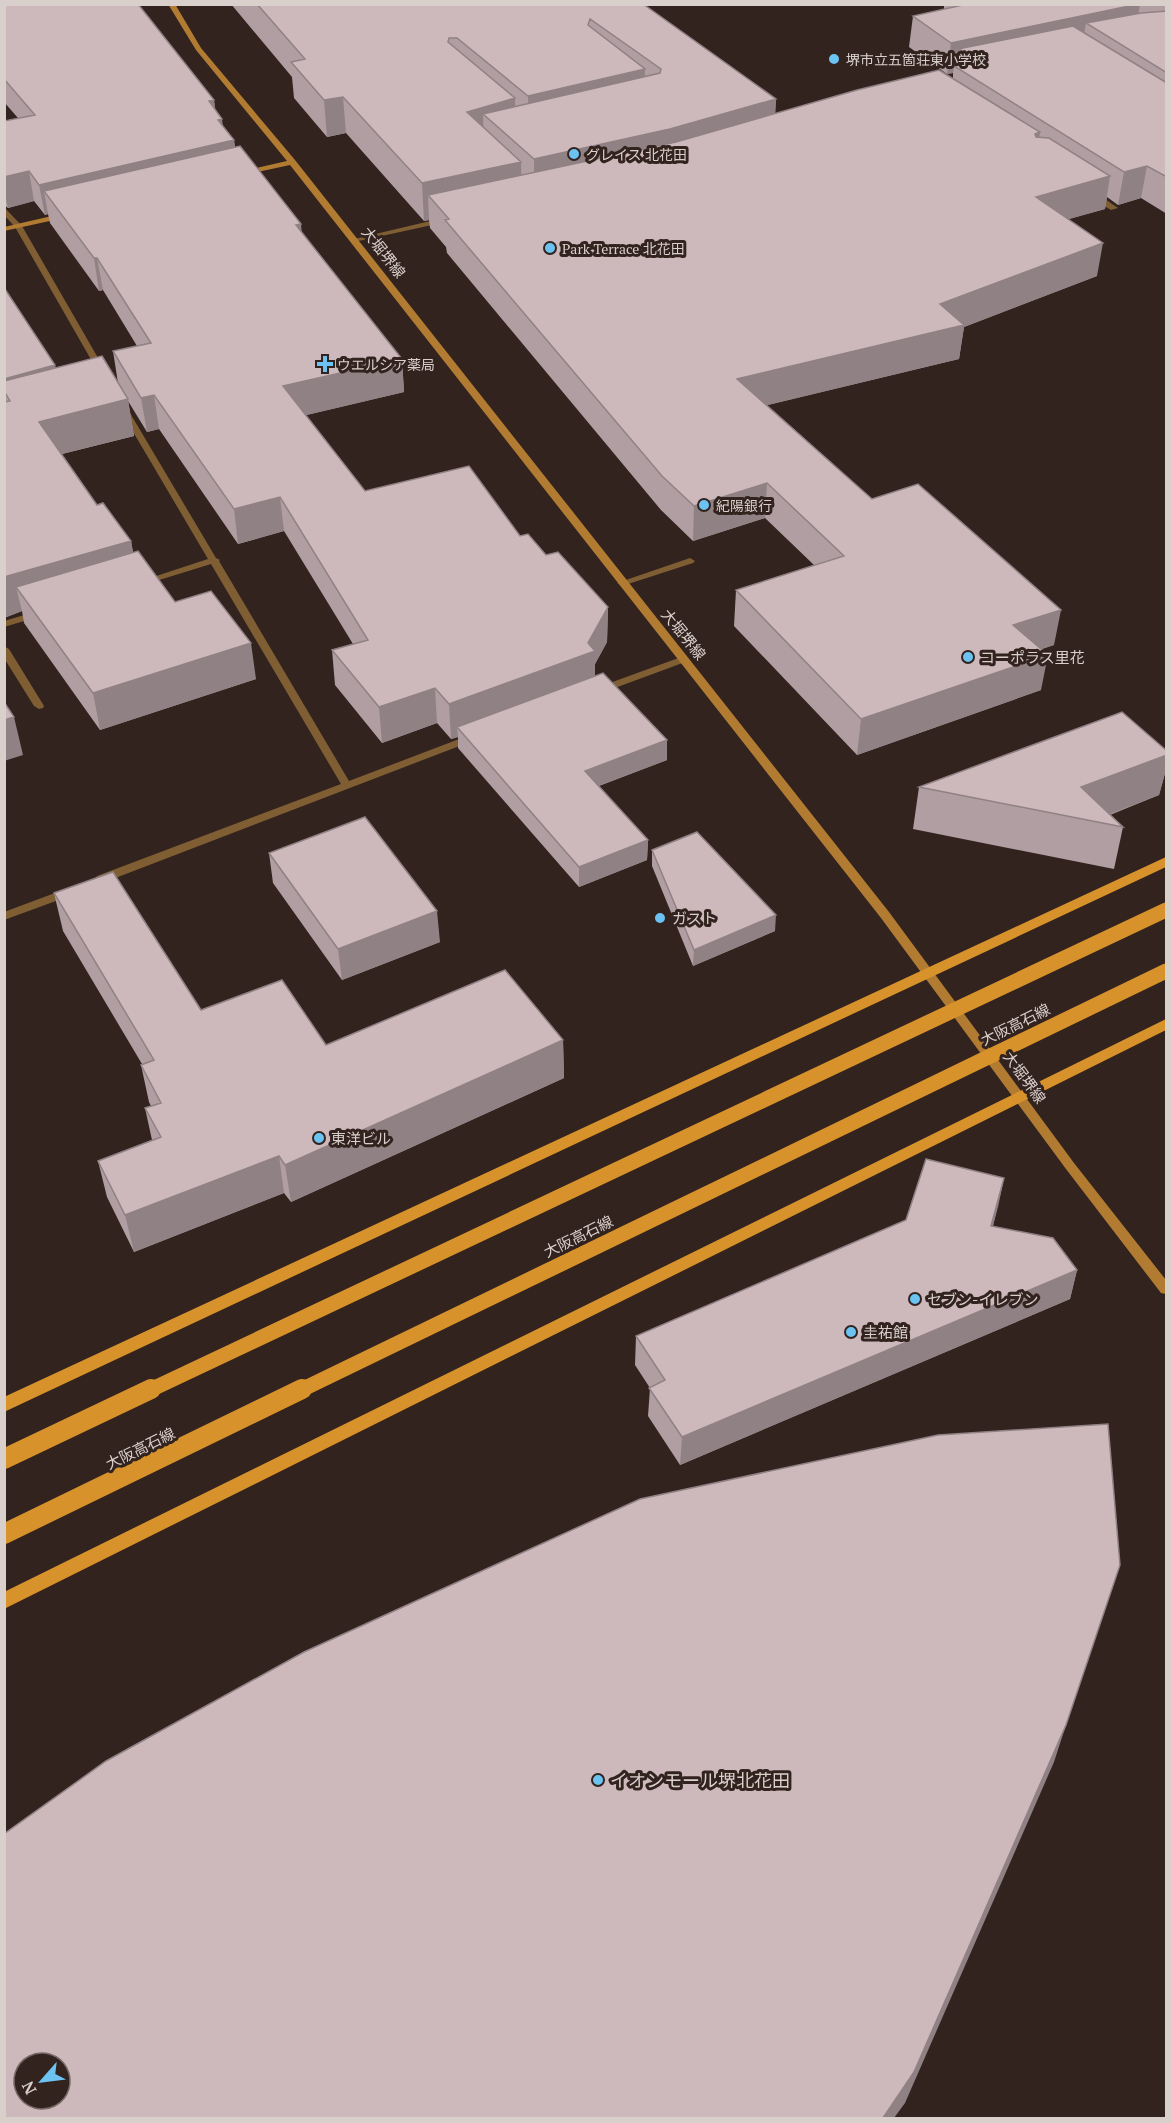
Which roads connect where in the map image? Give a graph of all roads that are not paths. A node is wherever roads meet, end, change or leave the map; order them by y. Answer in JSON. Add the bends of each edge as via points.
{"nodes":[{"id":1,"x":171,"y":4,"type":"edge"},
{"id":2,"x":292,"y":162,"type":"junction"},
{"id":3,"x":237,"y":175,"type":"edge"},
{"id":4,"x":1085,"y":190,"type":"edge"},
{"id":5,"x":1114,"y":208,"type":"dead end"},
{"id":6,"x":4,"y":209,"type":"edge"},
{"id":7,"x":76,"y":213,"type":"edge"},
{"id":8,"x":453,"y":218,"type":"edge"},
{"id":9,"x":18,"y":226,"type":"junction"},
{"id":10,"x":4,"y":230,"type":"edge"},
{"id":11,"x":354,"y":240,"type":"junction"},
{"id":12,"x":104,"y":376,"type":"edge"},
{"id":13,"x":116,"y":397,"type":"edge"},
{"id":14,"x":215,"y":560,"type":"junction"},
{"id":15,"x":690,"y":561,"type":"dead end"},
{"id":16,"x":621,"y":583,"type":"junction"},
{"id":17,"x":137,"y":584,"type":"edge"},
{"id":18,"x":49,"y":611,"type":"edge"},
{"id":19,"x":4,"y":624,"type":"edge"},
{"id":20,"x":4,"y":649,"type":"edge"},
{"id":21,"x":684,"y":659,"type":"junction"},
{"id":22,"x":586,"y":695,"type":"edge"},
{"id":23,"x":39,"y":706,"type":"dead end"},
{"id":24,"x":488,"y":732,"type":"edge"},
{"id":25,"x":346,"y":784,"type":"junction"},
{"id":26,"x":1167,"y":862,"type":"edge"},
{"id":27,"x":1167,"y":910,"type":"edge"},
{"id":28,"x":4,"y":916,"type":"edge"},
{"id":29,"x":1167,"y":971,"type":"edge"},
{"id":30,"x":928,"y":972,"type":"junction"},
{"id":31,"x":1167,"y":1024,"type":"edge"},
{"id":32,"x":1020,"y":1099,"type":"junction"},
{"id":33,"x":1167,"y":1289,"type":"edge"},
{"id":34,"x":4,"y":1405,"type":"edge"},
{"id":35,"x":4,"y":1459,"type":"edge"},
{"id":36,"x":4,"y":1534,"type":"edge"},
{"id":37,"x":4,"y":1601,"type":"edge"}],
"edges":[{"from":1,"to":2,"type":"main road","name":"大堀堺線","via":[[198,49]]},
{"from":2,"to":3,"type":"main road"},
{"from":2,"to":11,"type":"main road","name":"大堀堺線"},
{"from":4,"to":5,"type":"street"},
{"from":6,"to":9,"type":"street"},
{"from":7,"to":9,"type":"main road"},
{"from":8,"to":11,"type":"street"},
{"from":9,"to":10,"type":"main road"},
{"from":9,"to":12,"type":"street"},
{"from":11,"to":16,"type":"main road","name":"大堀堺線"},
{"from":13,"to":14,"type":"street"},
{"from":14,"to":17,"type":"street"},
{"from":14,"to":25,"type":"street"},
{"from":15,"to":16,"type":"street"},
{"from":16,"to":21,"type":"main road","name":"大堀堺線"},
{"from":18,"to":19,"type":"street"},
{"from":20,"to":23,"type":"street"},
{"from":21,"to":22,"type":"street"},
{"from":21,"to":30,"type":"main road","name":"大堀堺線"},
{"from":24,"to":25,"type":"street"},
{"from":25,"to":28,"type":"street"},
{"from":26,"to":30,"type":"main road"},
{"from":27,"to":35,"type":"main road","bridge":true},
{"from":29,"to":36,"type":"main road","name":"大阪高石線","bridge":true},
{"from":30,"to":32,"type":"main road","name":"大堀堺線"},
{"from":30,"to":34,"type":"main road"},
{"from":31,"to":32,"type":"main road"},
{"from":32,"to":33,"type":"main road","name":"大堀堺線"},
{"from":32,"to":37,"type":"main road"}]}
